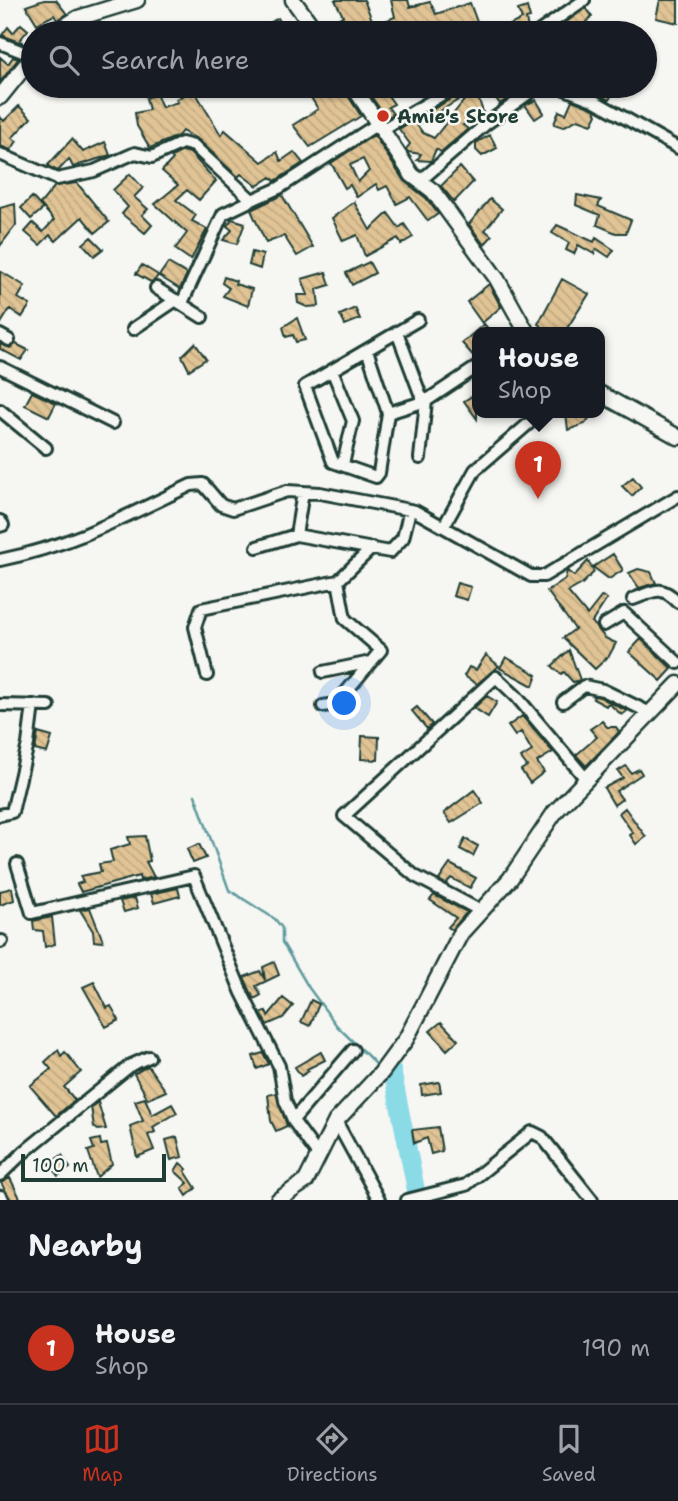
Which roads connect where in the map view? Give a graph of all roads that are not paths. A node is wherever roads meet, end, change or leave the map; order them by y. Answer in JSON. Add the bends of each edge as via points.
{"nodes":[{"id":1,"x":136,"y":0,"type":"edge"},
{"id":2,"x":584,"y":0,"type":"edge"},
{"id":3,"x":298,"y":2,"type":"edge"},
{"id":4,"x":73,"y":21,"type":"edge"},
{"id":5,"x":310,"y":21,"type":"edge"},
{"id":6,"x":554,"y":21,"type":"edge"},
{"id":7,"x":0,"y":43,"type":"edge"},
{"id":8,"x":21,"y":51,"type":"edge"},
{"id":9,"x":21,"y":71,"type":"edge"},
{"id":10,"x":0,"y":97,"type":"edge"},
{"id":11,"x":362,"y":98,"type":"edge"},
{"id":12,"x":434,"y":98,"type":"edge"},
{"id":13,"x":522,"y":98,"type":"edge"},
{"id":14,"x":588,"y":98,"type":"edge"},
{"id":15,"x":381,"y":126,"type":"junction"},
{"id":16,"x":678,"y":148,"type":"edge"},
{"id":17,"x":0,"y":154,"type":"edge"},
{"id":18,"x":420,"y":181,"type":"junction"},
{"id":19,"x":252,"y":200,"type":"junction"},
{"id":20,"x":156,"y":288,"type":"dead end"},
{"id":21,"x":179,"y":301,"type":"junction"},
{"id":22,"x":202,"y":317,"type":"dead end"},
{"id":23,"x":418,"y":320,"type":"dead end"},
{"id":24,"x":524,"y":327,"type":"edge"},
{"id":25,"x":133,"y":329,"type":"dead end"},
{"id":26,"x":397,"y":332,"type":"junction"},
{"id":27,"x":367,"y":350,"type":"junction"},
{"id":28,"x":0,"y":367,"type":"edge"},
{"id":29,"x":332,"y":370,"type":"junction"},
{"id":30,"x":472,"y":370,"type":"edge"},
{"id":31,"x":605,"y":396,"type":"edge"},
{"id":32,"x":426,"y":401,"type":"junction"},
{"id":33,"x":0,"y":410,"type":"edge"},
{"id":34,"x":388,"y":413,"type":"junction"},
{"id":35,"x":535,"y":418,"type":"edge"},
{"id":36,"x":113,"y":423,"type":"dead end"},
{"id":37,"x":678,"y":437,"type":"edge"},
{"id":38,"x":46,"y":448,"type":"dead end"},
{"id":39,"x":420,"y":457,"type":"dead end"},
{"id":40,"x":343,"y":464,"type":"junction"},
{"id":41,"x":303,"y":492,"type":"junction"},
{"id":42,"x":678,"y":496,"type":"edge"},
{"id":43,"x":410,"y":510,"type":"junction"},
{"id":44,"x":0,"y":521,"type":"edge"},
{"id":45,"x":0,"y":526,"type":"edge"},
{"id":46,"x":444,"y":526,"type":"junction"},
{"id":47,"x":296,"y":535,"type":"junction"},
{"id":48,"x":257,"y":547,"type":"dead end"},
{"id":49,"x":372,"y":548,"type":"junction"},
{"id":50,"x":0,"y":561,"type":"edge"},
{"id":51,"x":338,"y":581,"type":"junction"},
{"id":52,"x":633,"y":599,"type":"dead end"},
{"id":53,"x":678,"y":602,"type":"edge"},
{"id":54,"x":604,"y":625,"type":"dead end"},
{"id":55,"x":371,"y":662,"type":"junction"},
{"id":56,"x":678,"y":663,"type":"edge"},
{"id":57,"x":323,"y":672,"type":"dead end"},
{"id":58,"x":207,"y":676,"type":"dead end"},
{"id":59,"x":678,"y":684,"type":"edge"},
{"id":60,"x":563,"y":702,"type":"dead end"},
{"id":61,"x":0,"y":705,"type":"edge"},
{"id":62,"x":33,"y":705,"type":"junction"},
{"id":63,"x":323,"y":705,"type":"dead end"},
{"id":64,"x":49,"y":706,"type":"dead end"},
{"id":65,"x":648,"y":712,"type":"junction"},
{"id":66,"x":586,"y":779,"type":"junction"},
{"id":67,"x":0,"y":815,"type":"edge"},
{"id":68,"x":17,"y":864,"type":"dead end"},
{"id":69,"x":481,"y":911,"type":"junction"},
{"id":70,"x":352,"y":1050,"type":"dead end"},
{"id":71,"x":149,"y":1057,"type":"dead end"},
{"id":72,"x":293,"y":1120,"type":"junction"},
{"id":73,"x":335,"y":1121,"type":"junction"},
{"id":74,"x":318,"y":1155,"type":"junction"},
{"id":75,"x":0,"y":1175,"type":"edge"},
{"id":76,"x":278,"y":1200,"type":"edge"},
{"id":77,"x":379,"y":1200,"type":"edge"},
{"id":78,"x":407,"y":1200,"type":"edge"},
{"id":79,"x":592,"y":1200,"type":"edge"}],
"edges":[{"from":1,"to":4,"type":"street"},
{"from":2,"to":6,"type":"street"},
{"from":3,"to":5,"type":"street"},
{"from":7,"to":8,"type":"street"},
{"from":9,"to":10,"type":"street"},
{"from":11,"to":15,"type":"street"},
{"from":12,"to":15,"type":"street"},
{"from":13,"to":18,"type":"street"},
{"from":14,"to":16,"type":"street"},
{"from":15,"to":18,"type":"street"},
{"from":15,"to":19,"type":"street"},
{"from":17,"to":19,"type":"street","via":[[57,179],[94,171],[135,153],[152,157],[182,143],[194,146]]},
{"from":18,"to":24,"type":"street","via":[[433,191],[497,279]]},
{"from":19,"to":21,"type":"street","via":[[223,214]]},
{"from":20,"to":21,"type":"street"},
{"from":21,"to":22,"type":"street"},
{"from":21,"to":25,"type":"street"},
{"from":23,"to":26,"type":"street"},
{"from":26,"to":27,"type":"street"},
{"from":26,"to":32,"type":"street"},
{"from":27,"to":29,"type":"street"},
{"from":27,"to":34,"type":"street"},
{"from":28,"to":36,"type":"street"},
{"from":29,"to":40,"type":"street","via":[[353,421]]},
{"from":29,"to":40,"type":"street","via":[[305,386],[333,462]]},
{"from":30,"to":32,"type":"street"},
{"from":31,"to":37,"type":"street"},
{"from":32,"to":34,"type":"street"},
{"from":32,"to":39,"type":"street"},
{"from":33,"to":38,"type":"street"},
{"from":34,"to":40,"type":"street","via":[[376,477]]},
{"from":35,"to":46,"type":"street","via":[[475,470]]},
{"from":41,"to":43,"type":"street"},
{"from":41,"to":47,"type":"street"},
{"from":41,"to":50,"type":"street","via":[[287,491],[233,509],[221,505],[203,484],[191,485],[76,540]]},
{"from":42,"to":46,"type":"street","via":[[544,576],[531,576]]},
{"from":43,"to":46,"type":"street"},
{"from":43,"to":49,"type":"street","via":[[403,538],[394,549]]},
{"from":44,"to":45,"type":"street"},
{"from":47,"to":48,"type":"street"},
{"from":47,"to":49,"type":"street"},
{"from":49,"to":51,"type":"street"},
{"from":51,"to":55,"type":"street","via":[[345,619],[381,650]]},
{"from":51,"to":58,"type":"street","via":[[201,609],[195,627]]},
{"from":52,"to":53,"type":"street","via":[[659,589]]},
{"from":54,"to":56,"type":"street","via":[[624,613]]},
{"from":55,"to":57,"type":"street"},
{"from":55,"to":63,"type":"street","via":[[336,704]]},
{"from":59,"to":65,"type":"street"},
{"from":60,"to":65,"type":"street","via":[[584,686]]},
{"from":61,"to":62,"type":"street"},
{"from":62,"to":64,"type":"street"},
{"from":62,"to":67,"type":"street","via":[[12,812]]},
{"from":65,"to":66,"type":"street"},
{"from":66,"to":69,"type":"street","via":[[555,812],[510,879]]},
{"from":66,"to":69,"type":"street","via":[[496,677],[344,816],[415,876]]},
{"from":68,"to":72,"type":"street","via":[[32,913],[194,876],[242,993],[279,1066]]},
{"from":69,"to":73,"type":"street","via":[[452,946],[406,1040]]},
{"from":70,"to":72,"type":"street"},
{"from":71,"to":75,"type":"street","via":[[131,1065]]},
{"from":72,"to":74,"type":"street"},
{"from":73,"to":74,"type":"street"},
{"from":73,"to":77,"type":"street"},
{"from":74,"to":76,"type":"street","via":[[306,1181]]},
{"from":78,"to":79,"type":"street","via":[[460,1188],[532,1132],[542,1137]]}]}
